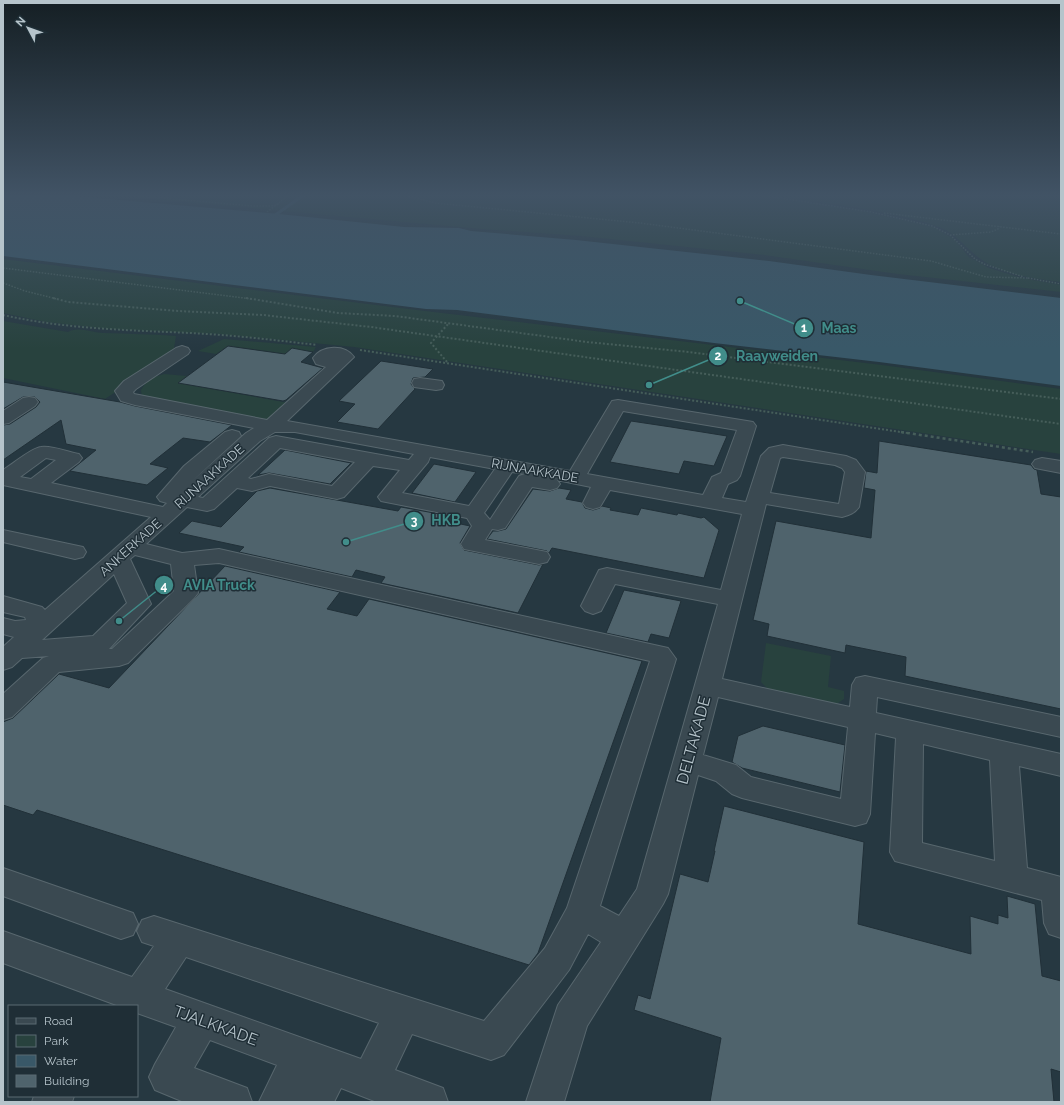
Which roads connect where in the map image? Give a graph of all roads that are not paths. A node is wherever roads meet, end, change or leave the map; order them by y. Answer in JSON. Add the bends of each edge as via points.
{"nodes":[{"id":1,"x":182,"y":351,"type":"dead end"},
{"id":2,"x":339,"y":364,"type":"dead end"},
{"id":3,"x":29,"y":402,"type":"dead end"},
{"id":4,"x":3,"y":419,"type":"edge"},
{"id":5,"x":244,"y":426,"type":"dead end"},
{"id":6,"x":271,"y":426,"type":"junction"},
{"id":7,"x":359,"y":443,"type":"junction"},
{"id":8,"x":420,"y":459,"type":"junction"},
{"id":9,"x":1040,"y":459,"type":"road end"},
{"id":10,"x":507,"y":465,"type":"junction"},
{"id":11,"x":1061,"y":467,"type":"edge"},
{"id":12,"x":476,"y":469,"type":"dead end"},
{"id":13,"x":575,"y":478,"type":"junction"},
{"id":14,"x":3,"y":479,"type":"edge"},
{"id":15,"x":233,"y":481,"type":"junction"},
{"id":16,"x":34,"y":486,"type":"junction"},
{"id":17,"x":598,"y":493,"type":"junction"},
{"id":18,"x":759,"y":496,"type":"junction"},
{"id":19,"x":711,"y":501,"type":"junction"},
{"id":20,"x":167,"y":508,"type":"junction"},
{"id":21,"x":474,"y":513,"type":"junction"},
{"id":22,"x":498,"y":524,"type":"dead end"},
{"id":23,"x":3,"y":536,"type":"edge"},
{"id":24,"x":75,"y":552,"type":"dead end"},
{"id":25,"x":124,"y":553,"type":"junction"},
{"id":26,"x":539,"y":557,"type":"dead end"},
{"id":27,"x":182,"y":560,"type":"junction"},
{"id":28,"x":730,"y":599,"type":"junction"},
{"id":29,"x":593,"y":606,"type":"dead end"},
{"id":30,"x":8,"y":619,"type":"edge"},
{"id":31,"x":42,"y":626,"type":"junction"},
{"id":32,"x":9,"y":656,"type":"edge"},
{"id":33,"x":708,"y":685,"type":"junction"},
{"id":34,"x":3,"y":710,"type":"edge"},
{"id":35,"x":863,"y":720,"type":"junction"},
{"id":36,"x":1061,"y":727,"type":"edge"},
{"id":37,"x":910,"y":731,"type":"junction"},
{"id":38,"x":1004,"y":752,"type":"junction"},
{"id":39,"x":687,"y":761,"type":"junction"},
{"id":40,"x":1061,"y":765,"type":"edge"},
{"id":41,"x":1012,"y":879,"type":"junction"},
{"id":42,"x":3,"y":882,"type":"edge"},
{"id":43,"x":582,"y":913,"type":"junction"},
{"id":44,"x":1061,"y":923,"type":"edge"},
{"id":45,"x":121,"y":924,"type":"dead end"},
{"id":46,"x":624,"y":937,"type":"junction"},
{"id":47,"x":3,"y":948,"type":"edge"},
{"id":48,"x":129,"y":999,"type":"edge"},
{"id":49,"x":403,"y":1013,"type":"junction"},
{"id":50,"x":201,"y":1020,"type":"junction"},
{"id":51,"x":316,"y":1061,"type":"junction"},
{"id":52,"x":370,"y":1081,"type":"junction"},
{"id":53,"x":420,"y":1100,"type":"edge"},
{"id":54,"x":315,"y":1101,"type":"edge"},
{"id":55,"x":233,"y":1102,"type":"edge"},
{"id":56,"x":278,"y":1102,"type":"edge"},
{"id":57,"x":545,"y":1102,"type":"edge"}],
"edges":[{"from":1,"to":6,"type":"street","via":[[130,385],[124,391],[127,397]]},
{"from":2,"to":6,"type":"street"},
{"from":3,"to":4,"type":"street"},
{"from":5,"to":20,"type":"street","via":[[191,470],[166,497]]},
{"from":6,"to":7,"type":"street","name":"RIJNAAKKADE","via":[[295,427]]},
{"from":6,"to":20,"type":"street","name":"RIJNAAKKADE","via":[[253,437]]},
{"from":7,"to":8,"type":"street","name":"RIJNAAKKADE"},
{"from":7,"to":15,"type":"street","via":[[276,442]]},
{"from":7,"to":15,"type":"street","via":[[337,494],[269,480],[252,485]]},
{"from":8,"to":10,"type":"street","name":"RIJNAAKKADE"},
{"from":8,"to":12,"type":"street"},
{"from":8,"to":21,"type":"street","via":[[388,496]]},
{"from":9,"to":11,"type":"street"},
{"from":10,"to":13,"type":"street","name":"RIJNAAKKADE"},
{"from":10,"to":21,"type":"street"},
{"from":13,"to":17,"type":"street","name":"RIJNAAKKADE"},
{"from":13,"to":19,"type":"street","via":[[618,405],[747,426],[730,476],[719,481]]},
{"from":14,"to":16,"type":"street","name":"ANKERKADE"},
{"from":14,"to":16,"type":"street","via":[[43,452],[72,458]]},
{"from":15,"to":20,"type":"street","via":[[207,505]]},
{"from":16,"to":20,"type":"street","name":"ANKERKADE"},
{"from":17,"to":19,"type":"street","name":"RIJNAAKKADE"},
{"from":17,"to":22,"type":"street","via":[[526,480]]},
{"from":18,"to":18,"type":"street","name":"RIJNAAKKADE","via":[[842,511],[849,507],[855,472],[849,464],[839,460],[776,452],[771,456]]},
{"from":18,"to":19,"type":"street","name":"RIJNAAKKADE"},
{"from":18,"to":28,"type":"street"},
{"from":20,"to":25,"type":"street","name":"ANKERKADE"},
{"from":21,"to":26,"type":"street","via":[[483,526],[472,544]]},
{"from":23,"to":24,"type":"street"},
{"from":25,"to":27,"type":"street"},
{"from":25,"to":31,"type":"street","name":"ANKERKADE"},
{"from":25,"to":32,"type":"street","via":[[140,604],[100,644]]},
{"from":27,"to":34,"type":"street","via":[[186,593],[119,657],[52,664]]},
{"from":27,"to":43,"type":"street","via":[[219,556],[659,654],[663,660]]},
{"from":28,"to":29,"type":"street","via":[[607,575]]},
{"from":28,"to":33,"type":"street"},
{"from":30,"to":31,"type":"street","via":[[15,629]]},
{"from":31,"to":32,"type":"street","name":"ANKERKADE"},
{"from":33,"to":35,"type":"street","name":"DELTAKADE"},
{"from":33,"to":39,"type":"street","name":"DELTAKADE"},
{"from":35,"to":36,"type":"street","via":[[866,685]]},
{"from":35,"to":37,"type":"street","name":"DELTAKADE"},
{"from":35,"to":39,"type":"street","via":[[855,814],[742,786],[726,773]]},
{"from":37,"to":38,"type":"street","name":"DELTAKADE"},
{"from":37,"to":41,"type":"street","via":[[906,852]]},
{"from":38,"to":40,"type":"street","name":"DELTAKADE"},
{"from":38,"to":41,"type":"street"},
{"from":39,"to":46,"type":"street","name":"DELTAKADE","via":[[652,894]]},
{"from":41,"to":44,"type":"street","via":[[1057,890]]},
{"from":42,"to":45,"type":"street"},
{"from":43,"to":46,"type":"street"},
{"from":43,"to":49,"type":"street","via":[[557,959],[491,1042]]},
{"from":46,"to":57,"type":"street","name":"DELTAKADE","via":[[571,1018]]},
{"from":47,"to":48,"type":"street","name":"TJALKKADE"},
{"from":48,"to":49,"type":"street","via":[[166,935]]},
{"from":48,"to":50,"type":"street","name":"TJALKKADE"},
{"from":49,"to":52,"type":"street"},
{"from":50,"to":51,"type":"street","name":"TJALKKADE"},
{"from":50,"to":55,"type":"street","via":[[168,1077]]},
{"from":51,"to":52,"type":"street","name":"TJALKKADE"},
{"from":51,"to":54,"type":"street"},
{"from":51,"to":56,"type":"street"},
{"from":52,"to":53,"type":"street","name":"TJALKKADE"}]}
